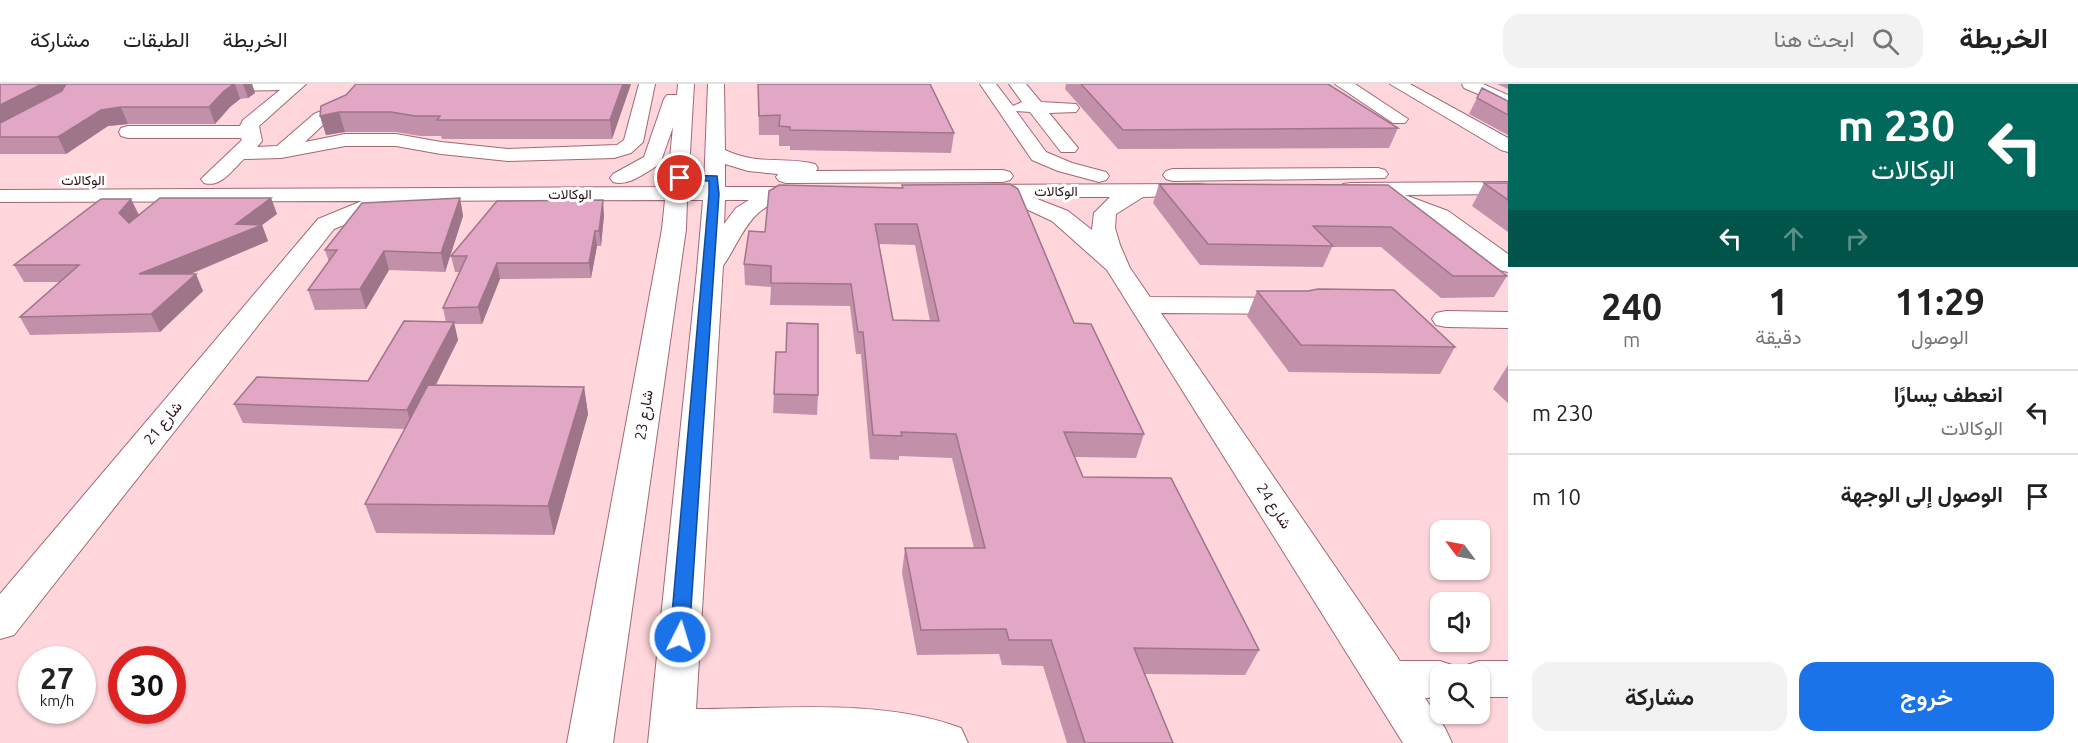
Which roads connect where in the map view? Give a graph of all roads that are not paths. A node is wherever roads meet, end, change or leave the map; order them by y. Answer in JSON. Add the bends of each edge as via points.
{"nodes":[{"id":1,"x":298,"y":84,"type":"edge"},
{"id":2,"x":348,"y":84,"type":"edge"},
{"id":3,"x":367,"y":84,"type":"edge"},
{"id":4,"x":647,"y":84,"type":"edge"},
{"id":5,"x":686,"y":84,"type":"edge"},
{"id":6,"x":716,"y":84,"type":"edge"},
{"id":7,"x":988,"y":84,"type":"edge"},
{"id":8,"x":1017,"y":84,"type":"edge"},
{"id":9,"x":1343,"y":84,"type":"edge"},
{"id":10,"x":1398,"y":84,"type":"edge"},
{"id":11,"x":1470,"y":84,"type":"edge"},
{"id":12,"x":198,"y":86,"type":"edge"},
{"id":13,"x":1508,"y":102,"type":"edge"},
{"id":14,"x":1005,"y":107,"type":"junction"},
{"id":15,"x":1035,"y":108,"type":"junction"},
{"id":16,"x":1070,"y":108,"type":"dead end"},
{"id":17,"x":320,"y":118,"type":"junction"},
{"id":18,"x":1399,"y":119,"type":"dead end"},
{"id":19,"x":128,"y":132,"type":"dead end"},
{"id":20,"x":249,"y":132,"type":"junction"},
{"id":21,"x":1508,"y":146,"type":"edge"},
{"id":22,"x":1068,"y":148,"type":"dead end"},
{"id":23,"x":281,"y":152,"type":"junction"},
{"id":24,"x":240,"y":153,"type":"junction"},
{"id":25,"x":508,"y":155,"type":"junction"},
{"id":26,"x":1039,"y":156,"type":"junction"},
{"id":27,"x":714,"y":174,"type":"junction"},
{"id":28,"x":1508,"y":174,"type":"edge"},
{"id":29,"x":999,"y":176,"type":"junction"},
{"id":30,"x":1099,"y":176,"type":"junction"},
{"id":31,"x":496,"y":178,"type":"junction"},
{"id":32,"x":620,"y":178,"type":"junction"},
{"id":33,"x":211,"y":179,"type":"junction"},
{"id":34,"x":0,"y":180,"type":"edge"},
{"id":35,"x":964,"y":184,"type":"junction"},
{"id":36,"x":680,"y":186,"type":"junction"},
{"id":37,"x":1508,"y":188,"type":"edge"},
{"id":38,"x":1362,"y":189,"type":"junction"},
{"id":39,"x":1438,"y":189,"type":"junction"},
{"id":40,"x":1139,"y":190,"type":"junction"},
{"id":41,"x":785,"y":193,"type":"junction"},
{"id":42,"x":299,"y":194,"type":"junction"},
{"id":43,"x":412,"y":194,"type":"junction"},
{"id":44,"x":531,"y":194,"type":"junction"},
{"id":45,"x":0,"y":196,"type":"edge"},
{"id":46,"x":71,"y":196,"type":"junction"},
{"id":47,"x":0,"y":215,"type":"edge"},
{"id":48,"x":1440,"y":216,"type":"junction"},
{"id":49,"x":326,"y":224,"type":"junction"},
{"id":50,"x":674,"y":229,"type":"junction"},
{"id":51,"x":1508,"y":265,"type":"edge"},
{"id":52,"x":1118,"y":268,"type":"junction"},
{"id":53,"x":710,"y":270,"type":"junction"},
{"id":54,"x":1142,"y":305,"type":"junction"},
{"id":55,"x":1297,"y":306,"type":"edge"},
{"id":56,"x":1446,"y":319,"type":"dead end"},
{"id":57,"x":1508,"y":320,"type":"edge"},
{"id":58,"x":0,"y":622,"type":"edge"},
{"id":59,"x":1490,"y":679,"type":"edge"},
{"id":60,"x":1508,"y":679,"type":"edge"},
{"id":61,"x":1388,"y":680,"type":"junction"},
{"id":62,"x":1430,"y":680,"type":"edge"},
{"id":63,"x":671,"y":736,"type":"edge"},
{"id":64,"x":590,"y":743,"type":"edge"},
{"id":65,"x":945,"y":743,"type":"edge"},
{"id":66,"x":1429,"y":743,"type":"edge"}],
"edges":[{"from":1,"to":12,"type":"street"},
{"from":1,"to":20,"type":"street","via":[[250,124]]},
{"from":2,"to":17,"type":"street","via":[[324,108]]},
{"from":3,"to":17,"type":"street","via":[[344,108]]},
{"from":4,"to":25,"type":"street","via":[[633,142],[624,149]]},
{"from":5,"to":32,"type":"street","name":"شارع 23","via":[[672,100],[653,160]]},
{"from":5,"to":36,"type":"street","name":"شارع 23"},
{"from":6,"to":27,"type":"street"},
{"from":7,"to":14,"type":"street"},
{"from":8,"to":15,"type":"street"},
{"from":9,"to":18,"type":"street"},
{"from":10,"to":21,"type":"street"},
{"from":11,"to":13,"type":"street"},
{"from":14,"to":15,"type":"street"},
{"from":14,"to":26,"type":"street"},
{"from":15,"to":16,"type":"street"},
{"from":15,"to":22,"type":"street"},
{"from":17,"to":23,"type":"street"},
{"from":19,"to":20,"type":"street"},
{"from":20,"to":24,"type":"street","via":[[252,141]]},
{"from":23,"to":24,"type":"street"},
{"from":23,"to":25,"type":"street","via":[[345,140],[396,140]]},
{"from":24,"to":33,"type":"street"},
{"from":25,"to":31,"type":"street"},
{"from":26,"to":29,"type":"street","via":[[1024,167]]},
{"from":26,"to":30,"type":"street"},
{"from":27,"to":35,"type":"street","name":"الوكالات"},
{"from":27,"to":36,"type":"street","name":"الوكالات"},
{"from":27,"to":41,"type":"street","name":"الوكالات"},
{"from":27,"to":53,"type":"street"},
{"from":28,"to":30,"type":"street","name":"الوكالات"},
{"from":29,"to":30,"type":"street","name":"الوكالات"},
{"from":29,"to":35,"type":"street","name":"الوكالات"},
{"from":31,"to":32,"type":"street","name":"الوكالات"},
{"from":31,"to":33,"type":"street","name":"الوكالات"},
{"from":32,"to":36,"type":"street","name":"الوكالات"},
{"from":33,"to":34,"type":"street","name":"الوكالات"},
{"from":35,"to":40,"type":"street","name":"الوكالات"},
{"from":35,"to":41,"type":"street","name":"الوكالات"},
{"from":35,"to":52,"type":"street","name":"شارع 24","via":[[1057,212]]},
{"from":36,"to":44,"type":"street","name":"الوكالات"},
{"from":36,"to":50,"type":"street","name":"شارع 23"},
{"from":37,"to":39,"type":"street","name":"الوكالات"},
{"from":38,"to":39,"type":"street","name":"الوكالات"},
{"from":38,"to":40,"type":"street","name":"الوكالات"},
{"from":38,"to":48,"type":"street"},
{"from":39,"to":48,"type":"street","via":[[1430,200]]},
{"from":40,"to":52,"type":"street","name":"شارع 24","via":[[1103,214],[1104,231]]},
{"from":41,"to":53,"type":"street","via":[[744,211]]},
{"from":42,"to":43,"type":"street","name":"الوكالات"},
{"from":42,"to":46,"type":"street","name":"الوكالات"},
{"from":42,"to":49,"type":"street","via":[[322,206]]},
{"from":43,"to":44,"type":"street","name":"الوكالات"},
{"from":43,"to":49,"type":"street","name":"شارع 21","via":[[366,206]]},
{"from":44,"to":50,"type":"street","name":"الوكالات","via":[[643,209]]},
{"from":45,"to":46,"type":"street","name":"الوكالات"},
{"from":46,"to":47,"type":"street"},
{"from":48,"to":51,"type":"street"},
{"from":49,"to":58,"type":"street","name":"شارع 21"},
{"from":50,"to":64,"type":"street","name":"شارع 23"},
{"from":52,"to":54,"type":"street","name":"شارع 24"},
{"from":53,"to":63,"type":"street"},
{"from":54,"to":55,"type":"street"},
{"from":54,"to":61,"type":"street","name":"شارع 24"},
{"from":56,"to":57,"type":"street"},
{"from":59,"to":60,"type":"street"},
{"from":61,"to":62,"type":"street"},
{"from":61,"to":66,"type":"street","name":"شارع 24"},
{"from":63,"to":65,"type":"street","via":[[876,729]]}]}
